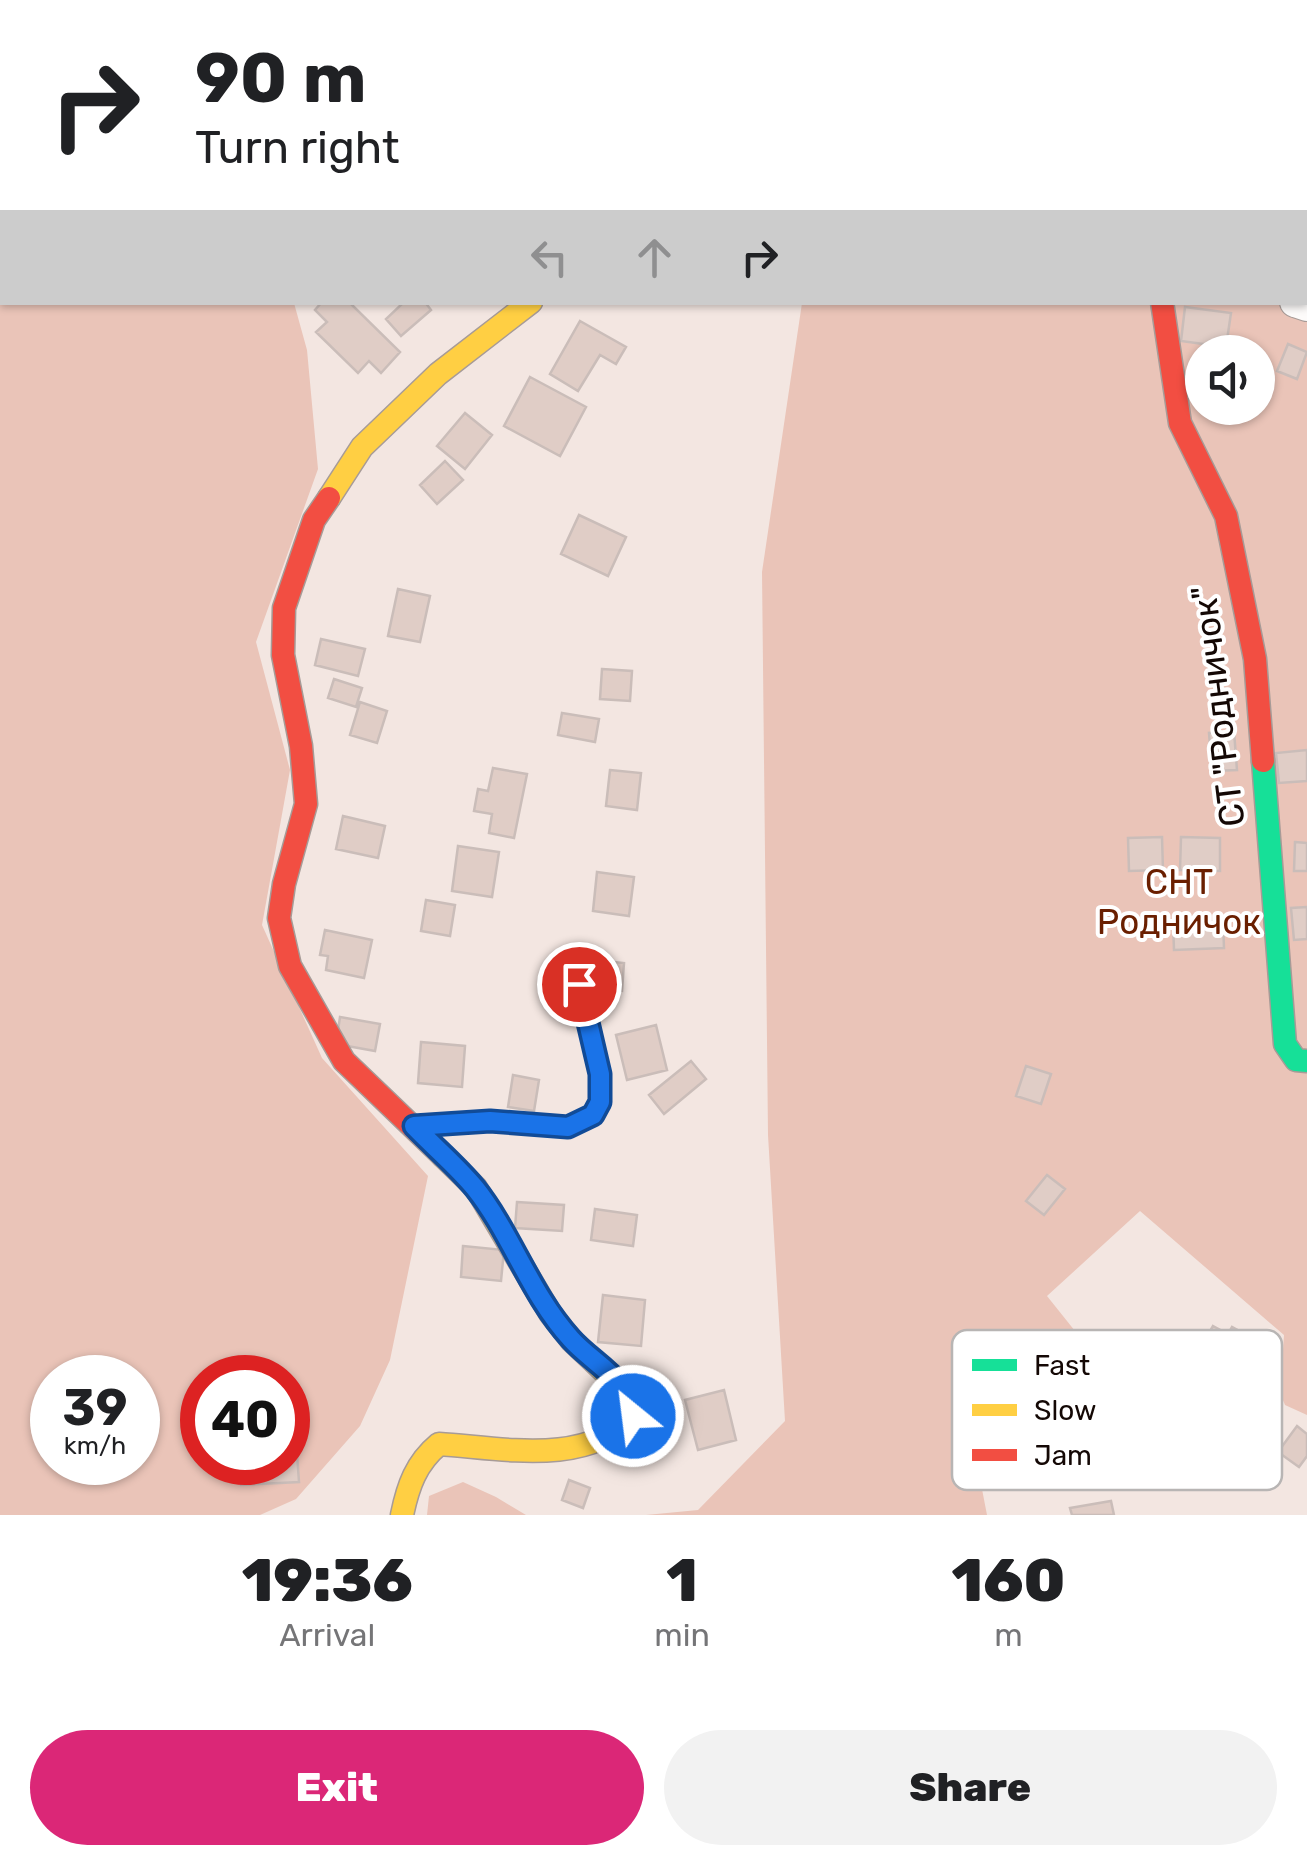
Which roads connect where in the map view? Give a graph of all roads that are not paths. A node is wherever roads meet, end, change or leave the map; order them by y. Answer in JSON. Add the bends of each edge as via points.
{"nodes":[{"id":1,"x":527,"y":305,"type":"edge"},
{"id":2,"x":1162,"y":305,"type":"edge"},
{"id":3,"x":579,"y":984,"type":"dead end"},
{"id":4,"x":1298,"y":1057,"type":"edge"},
{"id":5,"x":414,"y":1126,"type":"junction"},
{"id":6,"x":402,"y":1515,"type":"edge"}],
"edges":[{"from":1,"to":5,"type":"street","via":[[438,374],[362,448],[314,520],[284,608],[284,655],[306,804],[279,918],[290,966],[344,1061]]},
{"from":2,"to":4,"type":"street","name":"СТ \"Родничок\"","via":[[1180,423],[1226,516],[1255,659],[1284,1044]]},
{"from":3,"to":5,"type":"lane","via":[[600,1074],[593,1115],[568,1127],[490,1121]]},
{"from":5,"to":6,"type":"street","via":[[476,1188],[550,1312],[626,1393],[633,1416],[612,1436],[590,1444],[512,1452],[439,1444],[414,1472]]}]}
